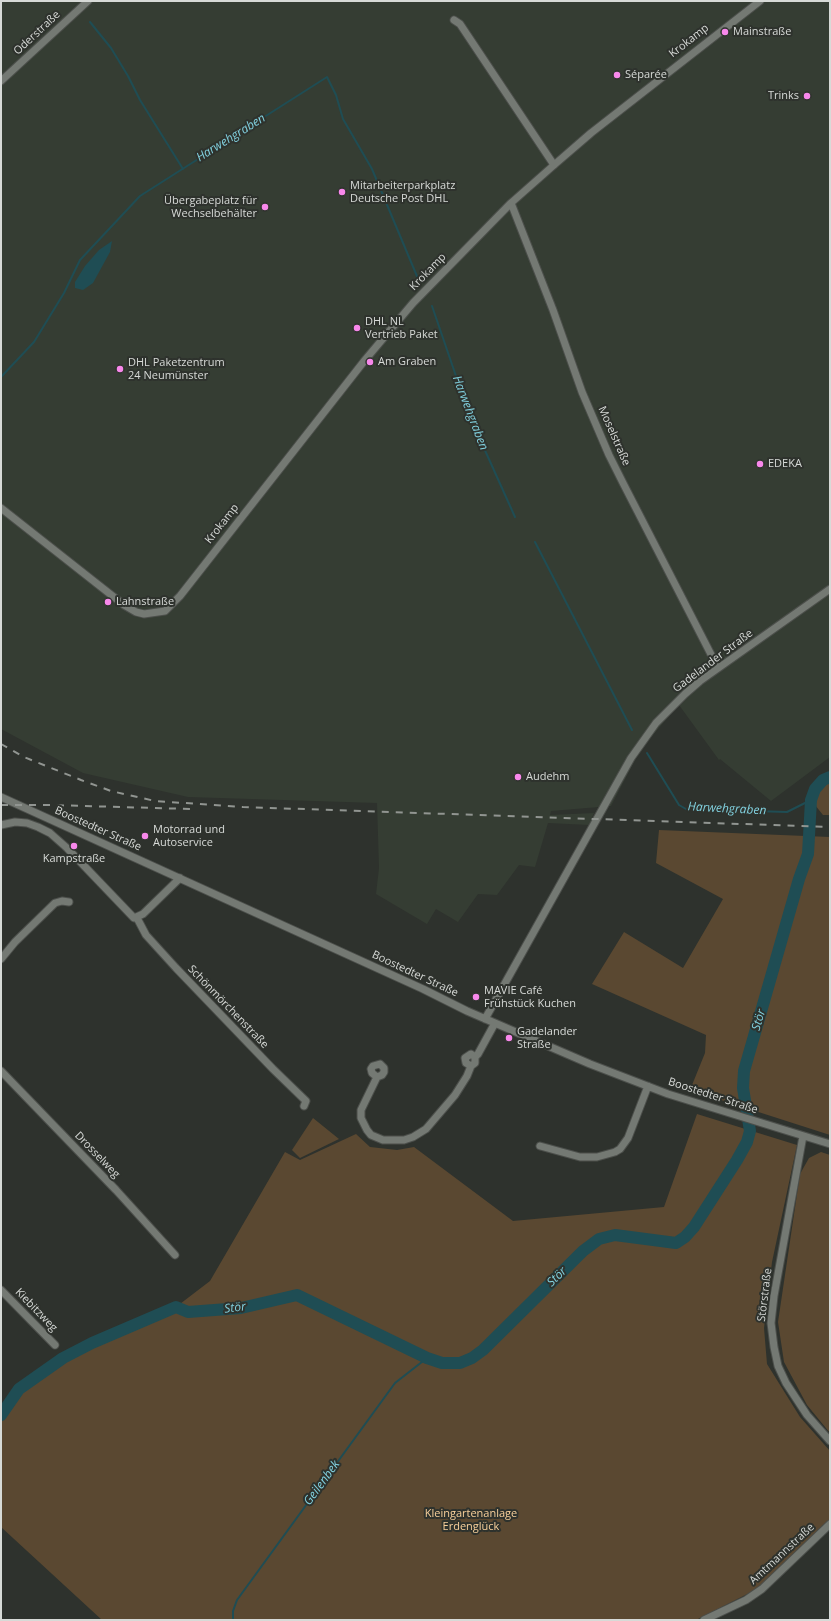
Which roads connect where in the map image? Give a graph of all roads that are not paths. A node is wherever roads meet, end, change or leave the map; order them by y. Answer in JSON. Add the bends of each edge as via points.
{"nodes":[{"id":1,"x":88,"y":1,"type":"edge"},
{"id":2,"x":760,"y":1,"type":"edge"},
{"id":3,"x":454,"y":20,"type":"dead end"},
{"id":4,"x":1,"y":81,"type":"edge"},
{"id":5,"x":554,"y":165,"type":"junction"},
{"id":6,"x":511,"y":203,"type":"junction"},
{"id":7,"x":1,"y":508,"type":"edge"},
{"id":8,"x":830,"y":589,"type":"edge"},
{"id":9,"x":718,"y":668,"type":"junction"},
{"id":10,"x":1,"y":796,"type":"edge"},
{"id":11,"x":1,"y":825,"type":"edge"},
{"id":12,"x":180,"y":878,"type":"junction"},
{"id":13,"x":69,"y":902,"type":"dead end"},
{"id":14,"x":137,"y":918,"type":"junction"},
{"id":15,"x":1,"y":959,"type":"edge"},
{"id":16,"x":485,"y":1019,"type":"junction"},
{"id":17,"x":495,"y":1023,"type":"junction"},
{"id":18,"x":1,"y":1071,"type":"edge"},
{"id":19,"x":376,"y":1077,"type":"dead end"},
{"id":20,"x":648,"y":1086,"type":"junction"},
{"id":21,"x":304,"y":1106,"type":"dead end"},
{"id":22,"x":802,"y":1136,"type":"junction"},
{"id":23,"x":830,"y":1144,"type":"edge"},
{"id":24,"x":540,"y":1146,"type":"dead end"},
{"id":25,"x":175,"y":1255,"type":"dead end"},
{"id":26,"x":1,"y":1290,"type":"edge"},
{"id":27,"x":55,"y":1345,"type":"dead end"},
{"id":28,"x":830,"y":1441,"type":"edge"},
{"id":29,"x":830,"y":1524,"type":"edge"},
{"id":30,"x":706,"y":1619,"type":"edge"}],
"edges":[{"from":1,"to":4,"type":"street","name":"Oderstraße"},
{"from":2,"to":5,"type":"street","name":"Krokamp"},
{"from":3,"to":5,"type":"street","via":[[460,24]]},
{"from":5,"to":6,"type":"street","name":"Krokamp"},
{"from":6,"to":7,"type":"street","name":"Krokamp","via":[[398,321],[180,596],[165,611],[144,614],[124,605]]},
{"from":6,"to":9,"type":"street","name":"Moselstraße","via":[[582,392],[622,483]]},
{"from":8,"to":9,"type":"street","name":"Gadelander Straße"},
{"from":9,"to":16,"type":"street","name":"Gadelander Straße","via":[[670,708],[644,738]]},
{"from":10,"to":12,"type":"street","name":"Boostedter Straße"},
{"from":11,"to":14,"type":"street","name":"Schönmörchenstraße","via":[[21,822],[38,827],[56,839],[132,917]]},
{"from":12,"to":14,"type":"street"},
{"from":12,"to":16,"type":"street","name":"Boostedter Straße"},
{"from":13,"to":15,"type":"street","via":[[55,903]]},
{"from":14,"to":21,"type":"street","name":"Schönmörchenstraße","via":[[146,935],[176,968],[306,1101]]},
{"from":16,"to":17,"type":"street","name":"Boostedter Straße"},
{"from":17,"to":19,"type":"street","via":[[455,1095],[432,1124],[421,1133],[404,1140],[383,1140],[376,1138],[367,1130],[362,1122],[362,1105]]},
{"from":17,"to":20,"type":"street","name":"Boostedter Straße"},
{"from":18,"to":25,"type":"street","name":"Drosselweg"},
{"from":20,"to":22,"type":"street","name":"Boostedter Straße"},
{"from":20,"to":24,"type":"street","via":[[628,1138],[615,1152],[597,1157],[580,1157]]},
{"from":22,"to":23,"type":"street","name":"Boostedter Straße"},
{"from":22,"to":28,"type":"street","name":"Störstraße","via":[[771,1323],[778,1366],[786,1383],[807,1414]]},
{"from":26,"to":27,"type":"street","name":"Kiebitzweg"},
{"from":29,"to":30,"type":"street","name":"Amtmannstraße","via":[[762,1589],[746,1600]]}]}
